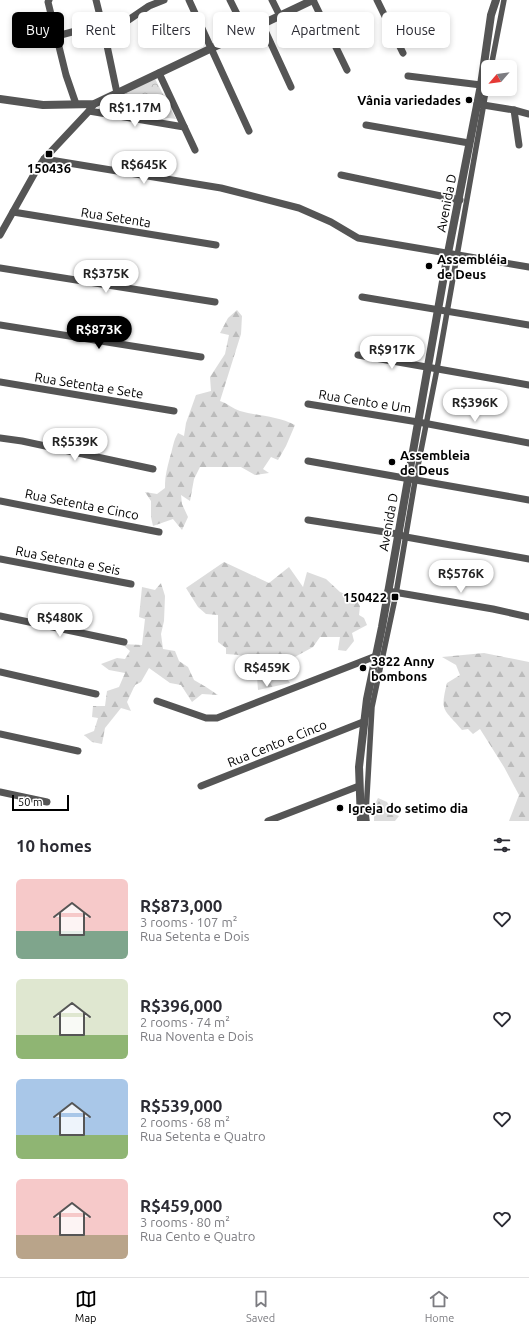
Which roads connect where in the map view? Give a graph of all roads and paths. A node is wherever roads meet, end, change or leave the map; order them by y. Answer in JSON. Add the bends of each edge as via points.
{"nodes":[{"id":1,"x":49,"y":0,"type":"edge"},
{"id":2,"x":96,"y":0,"type":"edge"},
{"id":3,"x":164,"y":0,"type":"edge"},
{"id":4,"x":189,"y":0,"type":"edge"},
{"id":5,"x":230,"y":0,"type":"edge"},
{"id":6,"x":272,"y":0,"type":"edge"},
{"id":7,"x":313,"y":0,"type":"edge"},
{"id":8,"x":377,"y":0,"type":"edge"},
{"id":9,"x":488,"y":0,"type":"edge"},
{"id":10,"x":496,"y":0,"type":"edge"},
{"id":11,"x":504,"y":0,"type":"edge"},
{"id":12,"x":51,"y":12,"type":"edge"},
{"id":13,"x":99,"y":12,"type":"edge"},
{"id":14,"x":236,"y":12,"type":"edge"},
{"id":15,"x":278,"y":12,"type":"edge"},
{"id":16,"x":288,"y":12,"type":"edge"},
{"id":17,"x":491,"y":15,"type":"junction"},
{"id":18,"x":130,"y":19,"type":"edge"},
{"id":19,"x":269,"y":39,"type":"edge"},
{"id":20,"x":60,"y":48,"type":"edge"},
{"id":21,"x":108,"y":48,"type":"edge"},
{"id":22,"x":212,"y":48,"type":"junction"},
{"id":23,"x":403,"y":53,"type":"dead end"},
{"id":24,"x":487,"y":60,"type":"edge"},
{"id":25,"x":492,"y":60,"type":"edge"},
{"id":26,"x":347,"y":70,"type":"dead end"},
{"id":27,"x":159,"y":73,"type":"junction"},
{"id":28,"x":408,"y":76,"type":"dead end"},
{"id":29,"x":481,"y":83,"type":"edge"},
{"id":30,"x":291,"y":87,"type":"dead end"},
{"id":31,"x":117,"y":93,"type":"junction"},
{"id":32,"x":482,"y":96,"type":"edge"},
{"id":33,"x":0,"y":99,"type":"edge"},
{"id":34,"x":76,"y":104,"type":"junction"},
{"id":35,"x":480,"y":104,"type":"junction"},
{"id":36,"x":89,"y":106,"type":"junction"},
{"id":37,"x":514,"y":110,"type":"junction"},
{"id":38,"x":529,"y":114,"type":"edge"},
{"id":39,"x":366,"y":125,"type":"dead end"},
{"id":40,"x":184,"y":127,"type":"junction"},
{"id":41,"x":249,"y":131,"type":"dead end"},
{"id":42,"x":469,"y":143,"type":"junction"},
{"id":43,"x":519,"y":145,"type":"dead end"},
{"id":44,"x":195,"y":150,"type":"dead end"},
{"id":45,"x":44,"y":159,"type":"junction"},
{"id":46,"x":341,"y":176,"type":"dead end"},
{"id":47,"x":460,"y":200,"type":"junction"},
{"id":48,"x":13,"y":212,"type":"junction"},
{"id":49,"x":0,"y":235,"type":"edge"},
{"id":50,"x":216,"y":245,"type":"dead end"},
{"id":51,"x":448,"y":253,"type":"junction"},
{"id":52,"x":457,"y":255,"type":"junction"},
{"id":53,"x":529,"y":267,"type":"edge"},
{"id":54,"x":0,"y":268,"type":"edge"},
{"id":55,"x":362,"y":297,"type":"dead end"},
{"id":56,"x":215,"y":302,"type":"dead end"},
{"id":57,"x":442,"y":311,"type":"junction"},
{"id":58,"x":0,"y":325,"type":"edge"},
{"id":59,"x":529,"y":325,"type":"edge"},
{"id":60,"x":358,"y":355,"type":"dead end"},
{"id":61,"x":201,"y":357,"type":"dead end"},
{"id":62,"x":433,"y":368,"type":"junction"},
{"id":63,"x":0,"y":382,"type":"edge"},
{"id":64,"x":529,"y":385,"type":"edge"},
{"id":65,"x":308,"y":404,"type":"dead end"},
{"id":66,"x":174,"y":411,"type":"dead end"},
{"id":67,"x":422,"y":422,"type":"junction"},
{"id":68,"x":0,"y":438,"type":"edge"},
{"id":69,"x":529,"y":442,"type":"edge"},
{"id":70,"x":308,"y":461,"type":"dead end"},
{"id":71,"x":153,"y":469,"type":"dead end"},
{"id":72,"x":411,"y":480,"type":"junction"},
{"id":73,"x":529,"y":500,"type":"edge"},
{"id":74,"x":0,"y":501,"type":"edge"},
{"id":75,"x":308,"y":520,"type":"dead end"},
{"id":76,"x":159,"y":532,"type":"dead end"},
{"id":77,"x":398,"y":534,"type":"junction"},
{"id":78,"x":406,"y":537,"type":"junction"},
{"id":79,"x":0,"y":559,"type":"edge"},
{"id":80,"x":529,"y":559,"type":"edge"},
{"id":81,"x":131,"y":584,"type":"dead end"},
{"id":82,"x":392,"y":592,"type":"junction"},
{"id":83,"x":0,"y":616,"type":"edge"},
{"id":84,"x":529,"y":617,"type":"edge"},
{"id":85,"x":124,"y":642,"type":"dead end"},
{"id":86,"x":376,"y":656,"type":"junction"},
{"id":87,"x":0,"y":672,"type":"edge"},
{"id":88,"x":96,"y":694,"type":"dead end"},
{"id":89,"x":157,"y":701,"type":"dead end"},
{"id":90,"x":363,"y":722,"type":"junction"},
{"id":91,"x":0,"y":734,"type":"edge"},
{"id":92,"x":78,"y":751,"type":"dead end"},
{"id":93,"x":201,"y":786,"type":"dead end"},
{"id":94,"x":359,"y":786,"type":"junction"},
{"id":95,"x":0,"y":792,"type":"edge"},
{"id":96,"x":47,"y":802,"type":"dead end"},
{"id":97,"x":268,"y":821,"type":"edge"},
{"id":98,"x":361,"y":821,"type":"edge"},
{"id":99,"x":366,"y":821,"type":"edge"}],
"edges":[{"from":1,"to":12,"type":"street"},
{"from":2,"to":13,"type":"street"},
{"from":3,"to":18,"type":"street"},
{"from":4,"to":22,"type":"street"},
{"from":5,"to":14,"type":"street"},
{"from":6,"to":15,"type":"street"},
{"from":7,"to":16,"type":"street"},
{"from":7,"to":26,"type":"street"},
{"from":8,"to":23,"type":"street"},
{"from":9,"to":17,"type":"street","name":"Avenida D"},
{"from":10,"to":17,"type":"street","name":"Avenida D"},
{"from":11,"to":25,"type":"street"},
{"from":17,"to":24,"type":"street","name":"Avenida D"},
{"from":19,"to":30,"type":"street"},
{"from":20,"to":34,"type":"street"},
{"from":21,"to":31,"type":"street"},
{"from":22,"to":27,"type":"street"},
{"from":22,"to":41,"type":"street"},
{"from":27,"to":31,"type":"street"},
{"from":27,"to":40,"type":"street"},
{"from":28,"to":29,"type":"street"},
{"from":31,"to":36,"type":"street"},
{"from":32,"to":35,"type":"street","name":"Avenida D"},
{"from":33,"to":34,"type":"street","via":[[43,105]]},
{"from":34,"to":36,"type":"street"},
{"from":35,"to":37,"type":"street"},
{"from":35,"to":42,"type":"street","name":"Avenida D"},
{"from":35,"to":52,"type":"street","name":"Avenida D"},
{"from":36,"to":40,"type":"street"},
{"from":36,"to":45,"type":"street"},
{"from":37,"to":38,"type":"street"},
{"from":37,"to":43,"type":"street"},
{"from":39,"to":42,"type":"street"},
{"from":40,"to":44,"type":"street"},
{"from":42,"to":47,"type":"street","name":"Avenida D"},
{"from":45,"to":48,"type":"street"},
{"from":45,"to":51,"type":"street","via":[[222,188],[316,214],[358,238]]},
{"from":46,"to":47,"type":"street"},
{"from":47,"to":51,"type":"street","name":"Avenida D"},
{"from":48,"to":49,"type":"street"},
{"from":48,"to":50,"type":"street","name":"Rua Setenta"},
{"from":51,"to":52,"type":"street"},
{"from":51,"to":57,"type":"street","name":"Avenida D"},
{"from":52,"to":53,"type":"street"},
{"from":52,"to":57,"type":"street","name":"Avenida D"},
{"from":54,"to":56,"type":"street"},
{"from":55,"to":57,"type":"street"},
{"from":57,"to":59,"type":"street"},
{"from":57,"to":62,"type":"street","name":"Avenida D"},
{"from":58,"to":61,"type":"street"},
{"from":60,"to":62,"type":"street"},
{"from":62,"to":64,"type":"street"},
{"from":62,"to":67,"type":"street","name":"Avenida D"},
{"from":63,"to":66,"type":"street","name":"Rua Setenta e Sete"},
{"from":65,"to":67,"type":"street","name":"Rua Cento e Um"},
{"from":67,"to":69,"type":"street","name":"Rua Cento e Um"},
{"from":67,"to":72,"type":"street","name":"Avenida D"},
{"from":68,"to":71,"type":"street"},
{"from":70,"to":72,"type":"street"},
{"from":72,"to":73,"type":"street"},
{"from":72,"to":77,"type":"street","name":"Avenida D"},
{"from":72,"to":78,"type":"street","name":"Avenida D"},
{"from":74,"to":76,"type":"street","name":"Rua Setenta e Cinco"},
{"from":75,"to":77,"type":"street"},
{"from":77,"to":78,"type":"street"},
{"from":77,"to":82,"type":"street","name":"Avenida D"},
{"from":78,"to":80,"type":"street"},
{"from":78,"to":82,"type":"street","name":"Avenida D"},
{"from":79,"to":81,"type":"street","name":"Rua Setenta e Seis"},
{"from":82,"to":84,"type":"street"},
{"from":82,"to":86,"type":"street","name":"Avenida D"},
{"from":82,"to":99,"type":"street","name":"Avenida D","via":[[372,708]]},
{"from":83,"to":85,"type":"street"},
{"from":86,"to":89,"type":"street","via":[[217,718],[206,718]]},
{"from":86,"to":90,"type":"street","name":"Avenida D"},
{"from":87,"to":88,"type":"street"},
{"from":90,"to":93,"type":"street","name":"Rua Cento e Cinco"},
{"from":90,"to":94,"type":"street","name":"Avenida D"},
{"from":91,"to":92,"type":"street"},
{"from":94,"to":97,"type":"street"},
{"from":94,"to":98,"type":"street","name":"Avenida D"},
{"from":95,"to":96,"type":"street"}]}
